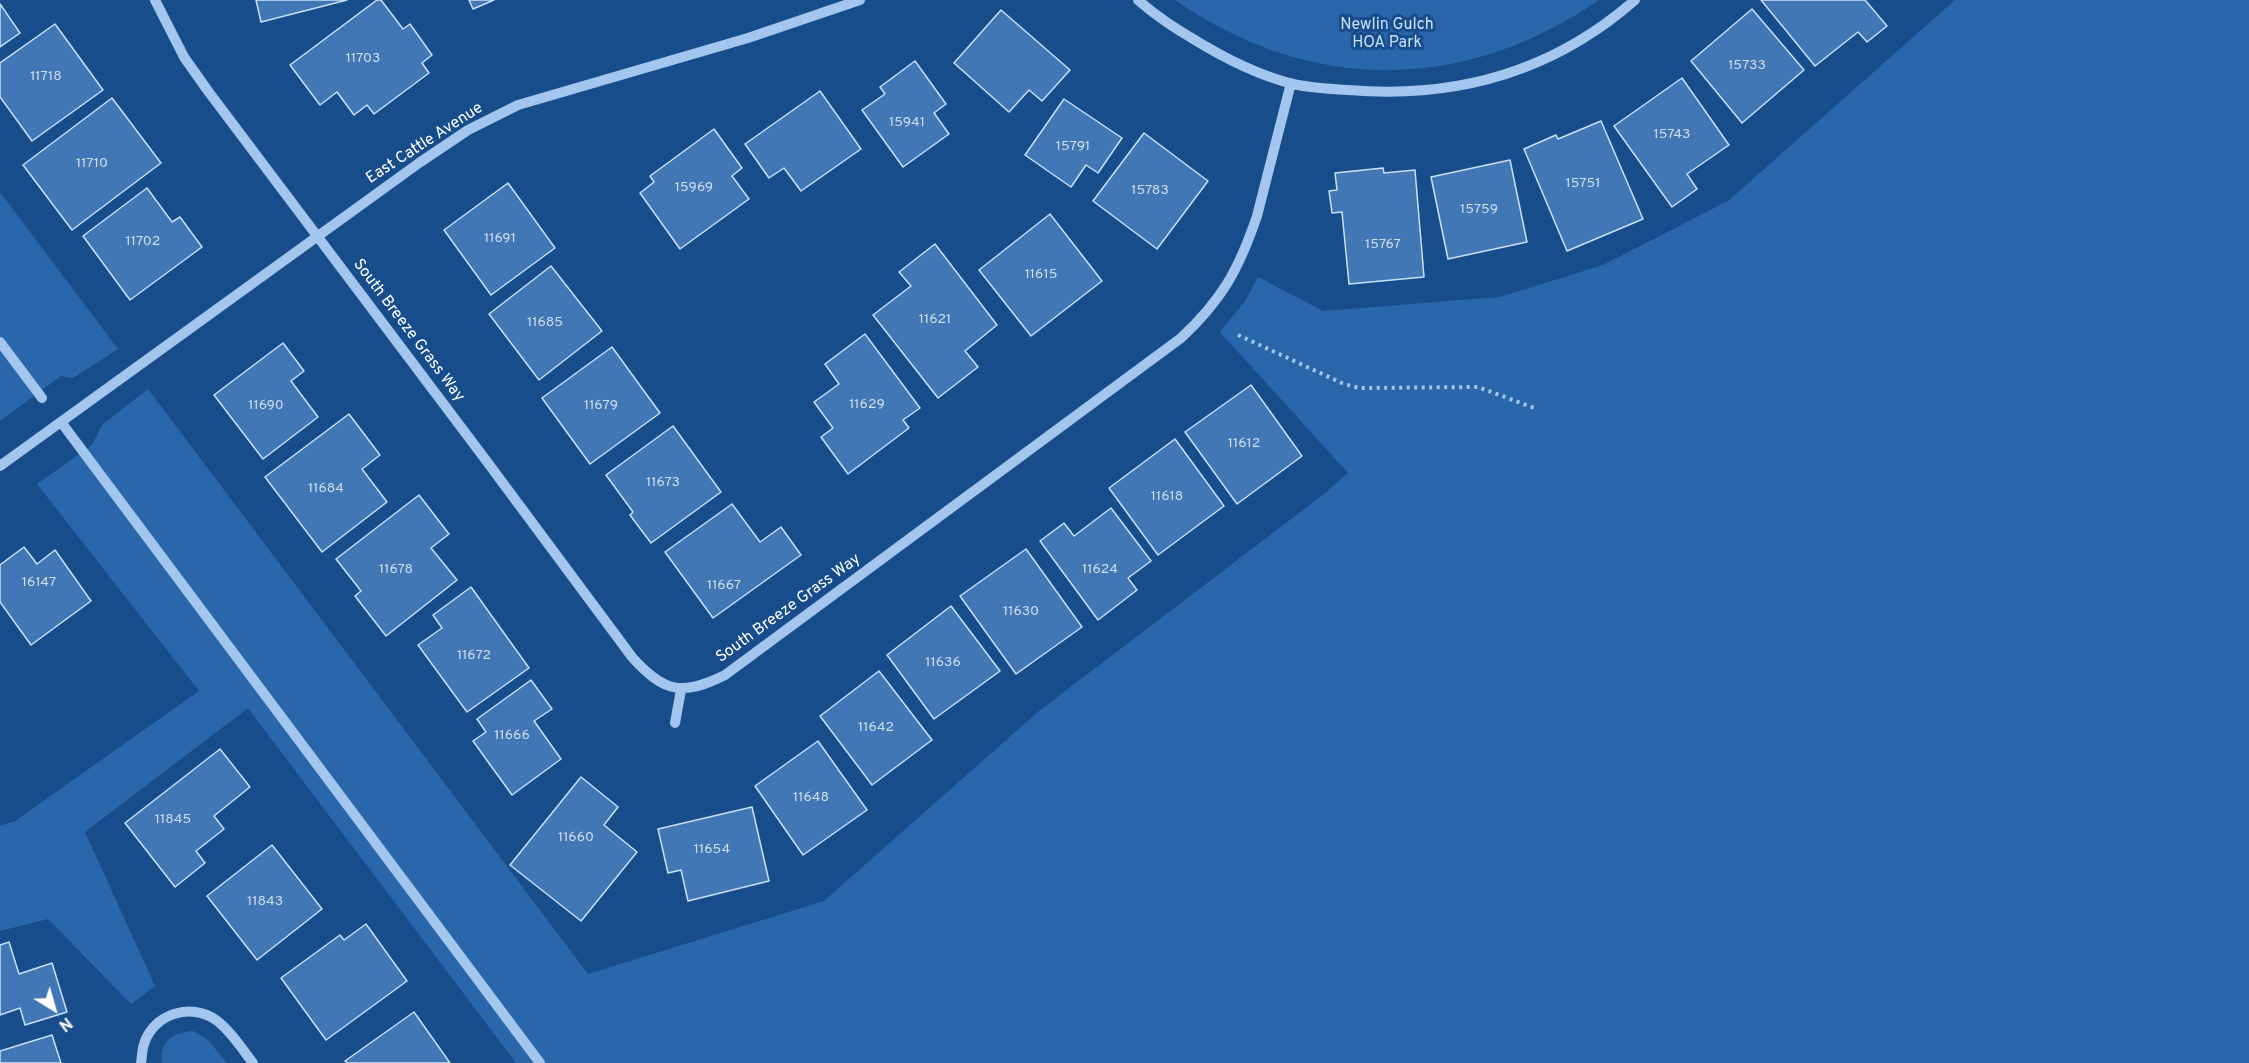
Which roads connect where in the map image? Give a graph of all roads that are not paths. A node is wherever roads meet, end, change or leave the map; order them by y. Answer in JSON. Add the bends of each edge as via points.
{"nodes":[{"id":1,"x":155,"y":0,"type":"edge"},
{"id":2,"x":860,"y":0,"type":"edge"},
{"id":3,"x":1138,"y":0,"type":"edge"},
{"id":4,"x":1635,"y":0,"type":"edge"},
{"id":5,"x":1291,"y":83,"type":"junction"},
{"id":6,"x":318,"y":236,"type":"junction"},
{"id":7,"x":0,"y":342,"type":"edge"},
{"id":8,"x":42,"y":398,"type":"dead end"},
{"id":9,"x":61,"y":422,"type":"junction"},
{"id":10,"x":0,"y":466,"type":"edge"},
{"id":11,"x":681,"y":690,"type":"junction"},
{"id":12,"x":675,"y":723,"type":"dead end"},
{"id":13,"x":141,"y":1063,"type":"edge"},
{"id":14,"x":253,"y":1063,"type":"edge"},
{"id":15,"x":540,"y":1063,"type":"edge"}],
"edges":[{"from":1,"to":6,"type":"street","name":"South Breeze Grass Way","via":[[202,83]]},
{"from":2,"to":6,"type":"street","name":"East Cattle Avenue","via":[[748,38],[518,105],[446,144]]},
{"from":3,"to":5,"type":"street","via":[[1218,54]]},
{"from":4,"to":5,"type":"street","via":[[1576,43],[1529,65],[1475,83],[1402,93]]},
{"from":5,"to":11,"type":"street","name":"South Breeze Grass Way","via":[[1250,237],[1230,281],[1182,338],[725,675]]},
{"from":6,"to":9,"type":"street","name":"East Cattle Avenue"},
{"from":6,"to":11,"type":"street","name":"South Breeze Grass Way","via":[[632,657],[653,679]]},
{"from":7,"to":8,"type":"street"},
{"from":9,"to":10,"type":"street","name":"East Cattle Avenue"},
{"from":9,"to":15,"type":"street"},
{"from":11,"to":12,"type":"street"},
{"from":13,"to":14,"type":"street","via":[[144,1044],[153,1028],[168,1016],[184,1011],[215,1019]]}]}
